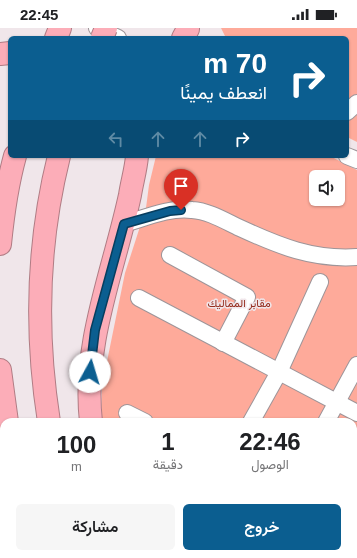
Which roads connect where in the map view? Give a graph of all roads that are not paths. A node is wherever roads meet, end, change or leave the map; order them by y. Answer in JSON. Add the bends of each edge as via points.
{"nodes":[{"id":1,"x":97,"y":28,"type":"edge"},
{"id":2,"x":114,"y":36,"type":"edge"},
{"id":3,"x":357,"y":103,"type":"edge"},
{"id":4,"x":349,"y":110,"type":"edge"},
{"id":5,"x":14,"y":158,"type":"edge"},
{"id":6,"x":59,"y":158,"type":"edge"},
{"id":7,"x":138,"y":158,"type":"edge"},
{"id":8,"x":124,"y":224,"type":"junction"},
{"id":9,"x":0,"y":244,"type":"edge"},
{"id":10,"x":170,"y":255,"type":"dead end"},
{"id":11,"x":357,"y":257,"type":"edge"},
{"id":12,"x":320,"y":282,"type":"dead end"},
{"id":13,"x":139,"y":298,"type":"dead end"},
{"id":14,"x":224,"y":343,"type":"junction"},
{"id":15,"x":357,"y":366,"type":"edge"},
{"id":16,"x":0,"y":370,"type":"edge"},
{"id":17,"x":279,"y":372,"type":"junction"},
{"id":18,"x":337,"y":402,"type":"junction"},
{"id":19,"x":357,"y":412,"type":"edge"},
{"id":20,"x":127,"y":413,"type":"dead end"},
{"id":21,"x":6,"y":418,"type":"edge"},
{"id":22,"x":49,"y":418,"type":"edge"},
{"id":23,"x":90,"y":418,"type":"edge"},
{"id":24,"x":137,"y":418,"type":"edge"},
{"id":25,"x":253,"y":418,"type":"edge"},
{"id":26,"x":328,"y":418,"type":"edge"}],
"edges":[{"from":1,"to":2,"type":"street"},
{"from":3,"to":4,"type":"street"},
{"from":5,"to":9,"type":"highway","via":[[5,202]]},
{"from":6,"to":22,"type":"highway","via":[[44,235],[40,302],[42,365]]},
{"from":7,"to":8,"type":"highway"},
{"from":8,"to":11,"type":"street","via":[[170,211],[191,210],[207,213],[290,249],[317,255]]},
{"from":8,"to":23,"type":"highway","via":[[93,343]]},
{"from":10,"to":14,"type":"street","via":[[247,297]]},
{"from":12,"to":17,"type":"street"},
{"from":13,"to":14,"type":"street"},
{"from":14,"to":17,"type":"street"},
{"from":15,"to":18,"type":"street"},
{"from":16,"to":21,"type":"highway"},
{"from":17,"to":18,"type":"street"},
{"from":17,"to":25,"type":"street"},
{"from":18,"to":19,"type":"street"},
{"from":18,"to":26,"type":"street"},
{"from":20,"to":24,"type":"street"}]}
